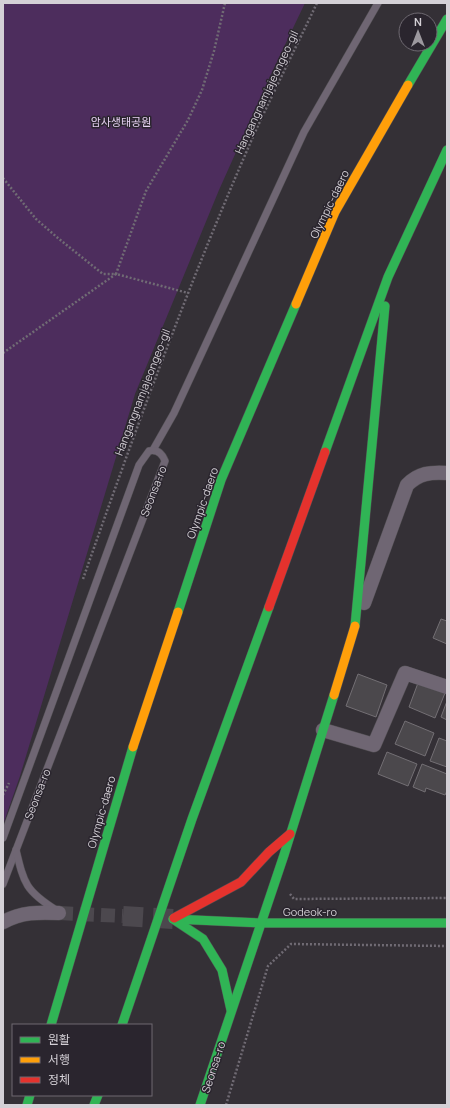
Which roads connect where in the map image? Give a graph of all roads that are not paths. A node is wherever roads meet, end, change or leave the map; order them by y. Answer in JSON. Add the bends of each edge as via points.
{"nodes":[{"id":1,"x":378,"y":3,"type":"edge"},
{"id":2,"x":447,"y":19,"type":"edge"},
{"id":3,"x":447,"y":150,"type":"edge"},
{"id":4,"x":388,"y":277,"type":"junction"},
{"id":5,"x":153,"y":450,"type":"junction"},
{"id":6,"x":447,"y":473,"type":"edge"},
{"id":7,"x":355,"y":626,"type":"junction"},
{"id":8,"x":447,"y":688,"type":"edge"},
{"id":9,"x":322,"y":730,"type":"junction"},
{"id":10,"x":290,"y":834,"type":"junction"},
{"id":11,"x":3,"y":838,"type":"edge"},
{"id":12,"x":16,"y":849,"type":"junction"},
{"id":13,"x":3,"y":884,"type":"edge"},
{"id":14,"x":59,"y":913,"type":"joint"},
{"id":15,"x":173,"y":919,"type":"junction"},
{"id":16,"x":3,"y":922,"type":"edge"},
{"id":17,"x":260,"y":923,"type":"junction"},
{"id":18,"x":447,"y":923,"type":"edge"},
{"id":19,"x":231,"y":1010,"type":"junction"},
{"id":20,"x":52,"y":1024,"type":"edge"},
{"id":21,"x":122,"y":1024,"type":"edge"},
{"id":22,"x":200,"y":1105,"type":"edge"}],
"edges":[{"from":1,"to":5,"type":"lane","via":[[304,132],[174,413]]},
{"from":2,"to":20,"type":"main road","name":"Olympic-daero","via":[[385,122],[336,212],[221,480],[125,771]]},
{"from":3,"to":4,"type":"main road"},
{"from":4,"to":7,"type":"main road"},
{"from":4,"to":21,"type":"main road","via":[[192,819]]},
{"from":5,"to":11,"type":"lane","name":"Seonsa-ro","via":[[148,451],[141,459]]},
{"from":5,"to":12,"type":"lane","name":"Seonsa-ro","via":[[163,455],[165,461]]},
{"from":6,"to":7,"type":"street","name":"Seonsa-ro","via":[[430,472],[415,477],[407,485]]},
{"from":7,"to":9,"type":"main road","name":"Seonsa-ro"},
{"from":8,"to":9,"type":"street","via":[[405,673],[374,744]]},
{"from":9,"to":10,"type":"main road","name":"Seonsa-ro"},
{"from":10,"to":15,"type":"main road","via":[[241,882]]},
{"from":10,"to":17,"type":"main road","name":"Seonsa-ro"},
{"from":12,"to":13,"type":"lane","name":"Seonsa-ro"},
{"from":12,"to":14,"type":"lane","via":[[26,885],[36,897]]},
{"from":14,"to":16,"type":"street","via":[[33,912],[16,915]]},
{"from":15,"to":17,"type":"main road","name":"Godeok-ro"},
{"from":15,"to":19,"type":"main road","via":[[203,939],[222,970]]},
{"from":17,"to":18,"type":"main road","name":"Godeok-ro"},
{"from":17,"to":19,"type":"main road","name":"Seonsa-ro"},
{"from":19,"to":22,"type":"main road","name":"Seonsa-ro"}]}
